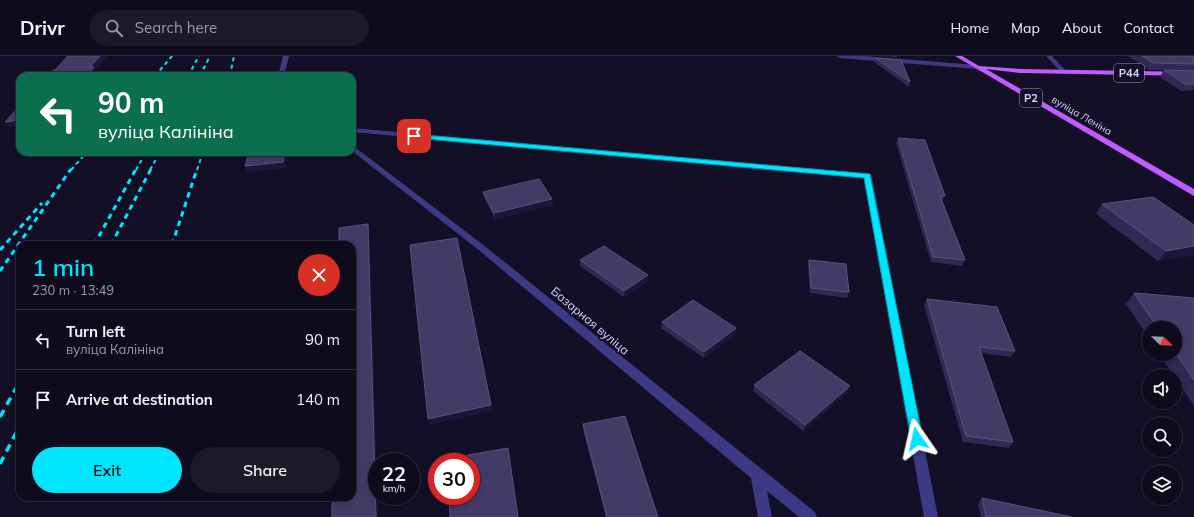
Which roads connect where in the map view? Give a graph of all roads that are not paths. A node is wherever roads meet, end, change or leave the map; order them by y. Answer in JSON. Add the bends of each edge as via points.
{"nodes":[{"id":1,"x":286,"y":56,"type":"edge"},
{"id":2,"x":840,"y":56,"type":"edge"},
{"id":3,"x":958,"y":56,"type":"edge"},
{"id":4,"x":1049,"y":56,"type":"edge"},
{"id":5,"x":977,"y":67,"type":"junction"},
{"id":6,"x":282,"y":72,"type":"edge"},
{"id":7,"x":1064,"y":72,"type":"junction"},
{"id":8,"x":1194,"y":74,"type":"edge"},
{"id":9,"x":356,"y":130,"type":"edge"},
{"id":10,"x":356,"y":150,"type":"edge"},
{"id":11,"x":1194,"y":192,"type":"edge"},
{"id":12,"x":757,"y":475,"type":"junction"},
{"id":13,"x":765,"y":517,"type":"edge"},
{"id":14,"x":810,"y":517,"type":"edge"},
{"id":15,"x":931,"y":517,"type":"edge"}],
"edges":[{"from":1,"to":6,"type":"street"},
{"from":2,"to":5,"type":"street"},
{"from":3,"to":5,"type":"main road","name":"вуліца Леніна","number":"Р2"},
{"from":4,"to":7,"type":"street"},
{"from":5,"to":7,"type":"main road","number":"Р44"},
{"from":5,"to":11,"type":"main road","name":"вуліца Леніна","number":"Р2"},
{"from":7,"to":8,"type":"main road","number":"Р44"},
{"from":9,"to":15,"type":"street","via":[[868,176]]},
{"from":10,"to":12,"type":"street","name":"Базарная вуліца","via":[[483,248]]},
{"from":12,"to":13,"type":"street"},
{"from":12,"to":14,"type":"street","name":"Базарная вуліца"}]}
